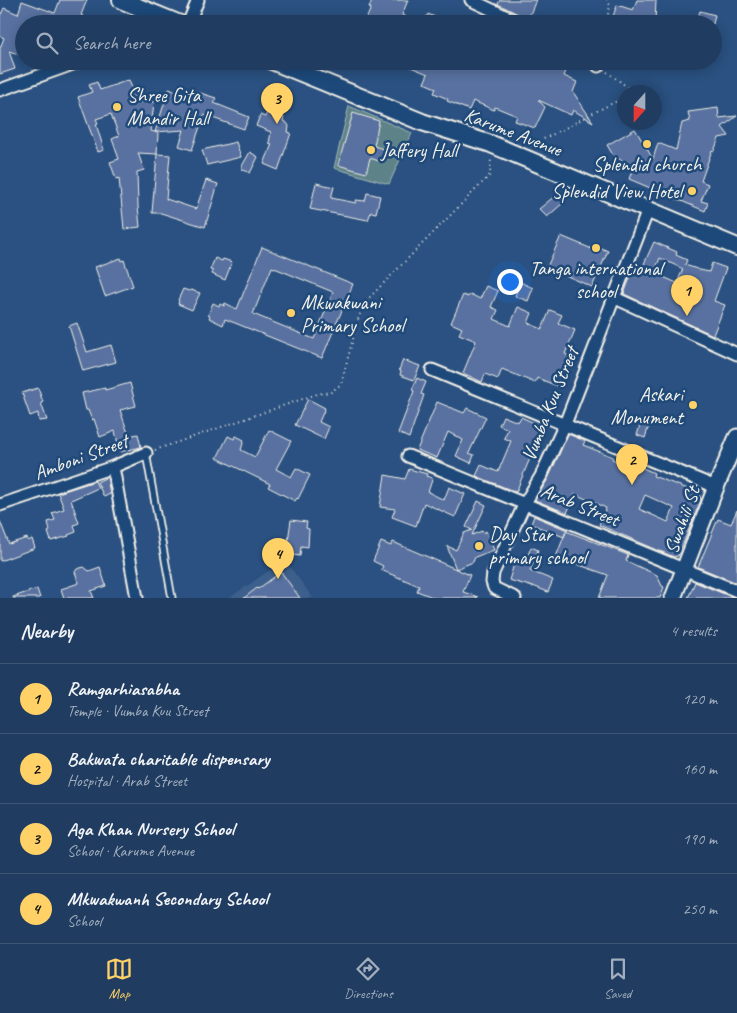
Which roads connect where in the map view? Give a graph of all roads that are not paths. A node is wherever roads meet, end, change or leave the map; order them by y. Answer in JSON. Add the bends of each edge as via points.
{"nodes":[{"id":1,"x":121,"y":0,"type":"edge"},
{"id":2,"x":198,"y":0,"type":"edge"},
{"id":3,"x":471,"y":0,"type":"edge"},
{"id":4,"x":146,"y":15,"type":"edge"},
{"id":5,"x":192,"y":15,"type":"edge"},
{"id":6,"x":503,"y":15,"type":"edge"},
{"id":7,"x":56,"y":70,"type":"edge"},
{"id":8,"x":294,"y":70,"type":"edge"},
{"id":9,"x":0,"y":90,"type":"edge"},
{"id":10,"x":648,"y":210,"type":"junction"},
{"id":11,"x":737,"y":247,"type":"edge"},
{"id":12,"x":613,"y":297,"type":"junction"},
{"id":13,"x":737,"y":354,"type":"edge"},
{"id":14,"x":432,"y":370,"type":"dead end"},
{"id":15,"x":565,"y":424,"type":"junction"},
{"id":16,"x":735,"y":449,"type":"edge"},
{"id":17,"x":146,"y":453,"type":"joint"},
{"id":18,"x":408,"y":456,"type":"dead end"},
{"id":19,"x":113,"y":467,"type":"junction"},
{"id":20,"x":716,"y":487,"type":"junction"},
{"id":21,"x":525,"y":503,"type":"junction"},
{"id":22,"x":0,"y":505,"type":"edge"},
{"id":23,"x":685,"y":569,"type":"junction"},
{"id":24,"x":737,"y":591,"type":"edge"},
{"id":25,"x":137,"y":598,"type":"edge"},
{"id":26,"x":172,"y":598,"type":"edge"},
{"id":27,"x":515,"y":598,"type":"edge"},
{"id":28,"x":673,"y":598,"type":"edge"}],
"edges":[{"from":1,"to":4,"type":"main road"},
{"from":2,"to":5,"type":"street"},
{"from":3,"to":6,"type":"street"},
{"from":7,"to":9,"type":"street"},
{"from":8,"to":10,"type":"main road","name":"Karume Avenue","via":[[422,122],[491,144]]},
{"from":10,"to":11,"type":"main road","name":"Karume Avenue"},
{"from":10,"to":12,"type":"street","name":"Vumba Kuu Street"},
{"from":12,"to":13,"type":"street"},
{"from":12,"to":15,"type":"street","name":"Vumba Kuu Street"},
{"from":14,"to":15,"type":"street"},
{"from":15,"to":20,"type":"street"},
{"from":15,"to":21,"type":"street","name":"Vumba Kuu Street"},
{"from":16,"to":20,"type":"street","name":"Swahili St"},
{"from":17,"to":19,"type":"street","name":"Amboni Street"},
{"from":17,"to":26,"type":"lane"},
{"from":18,"to":21,"type":"street","name":"Arab Street"},
{"from":19,"to":22,"type":"street","name":"Amboni Street"},
{"from":19,"to":25,"type":"street"},
{"from":20,"to":23,"type":"street","name":"Swahili St"},
{"from":21,"to":23,"type":"street","name":"Arab Street"},
{"from":21,"to":27,"type":"street","name":"Vumba Kuu Street","via":[[492,577],[496,590]]},
{"from":23,"to":24,"type":"street","name":"Arab Street"},
{"from":23,"to":28,"type":"street","name":"Swahili St"}]}
